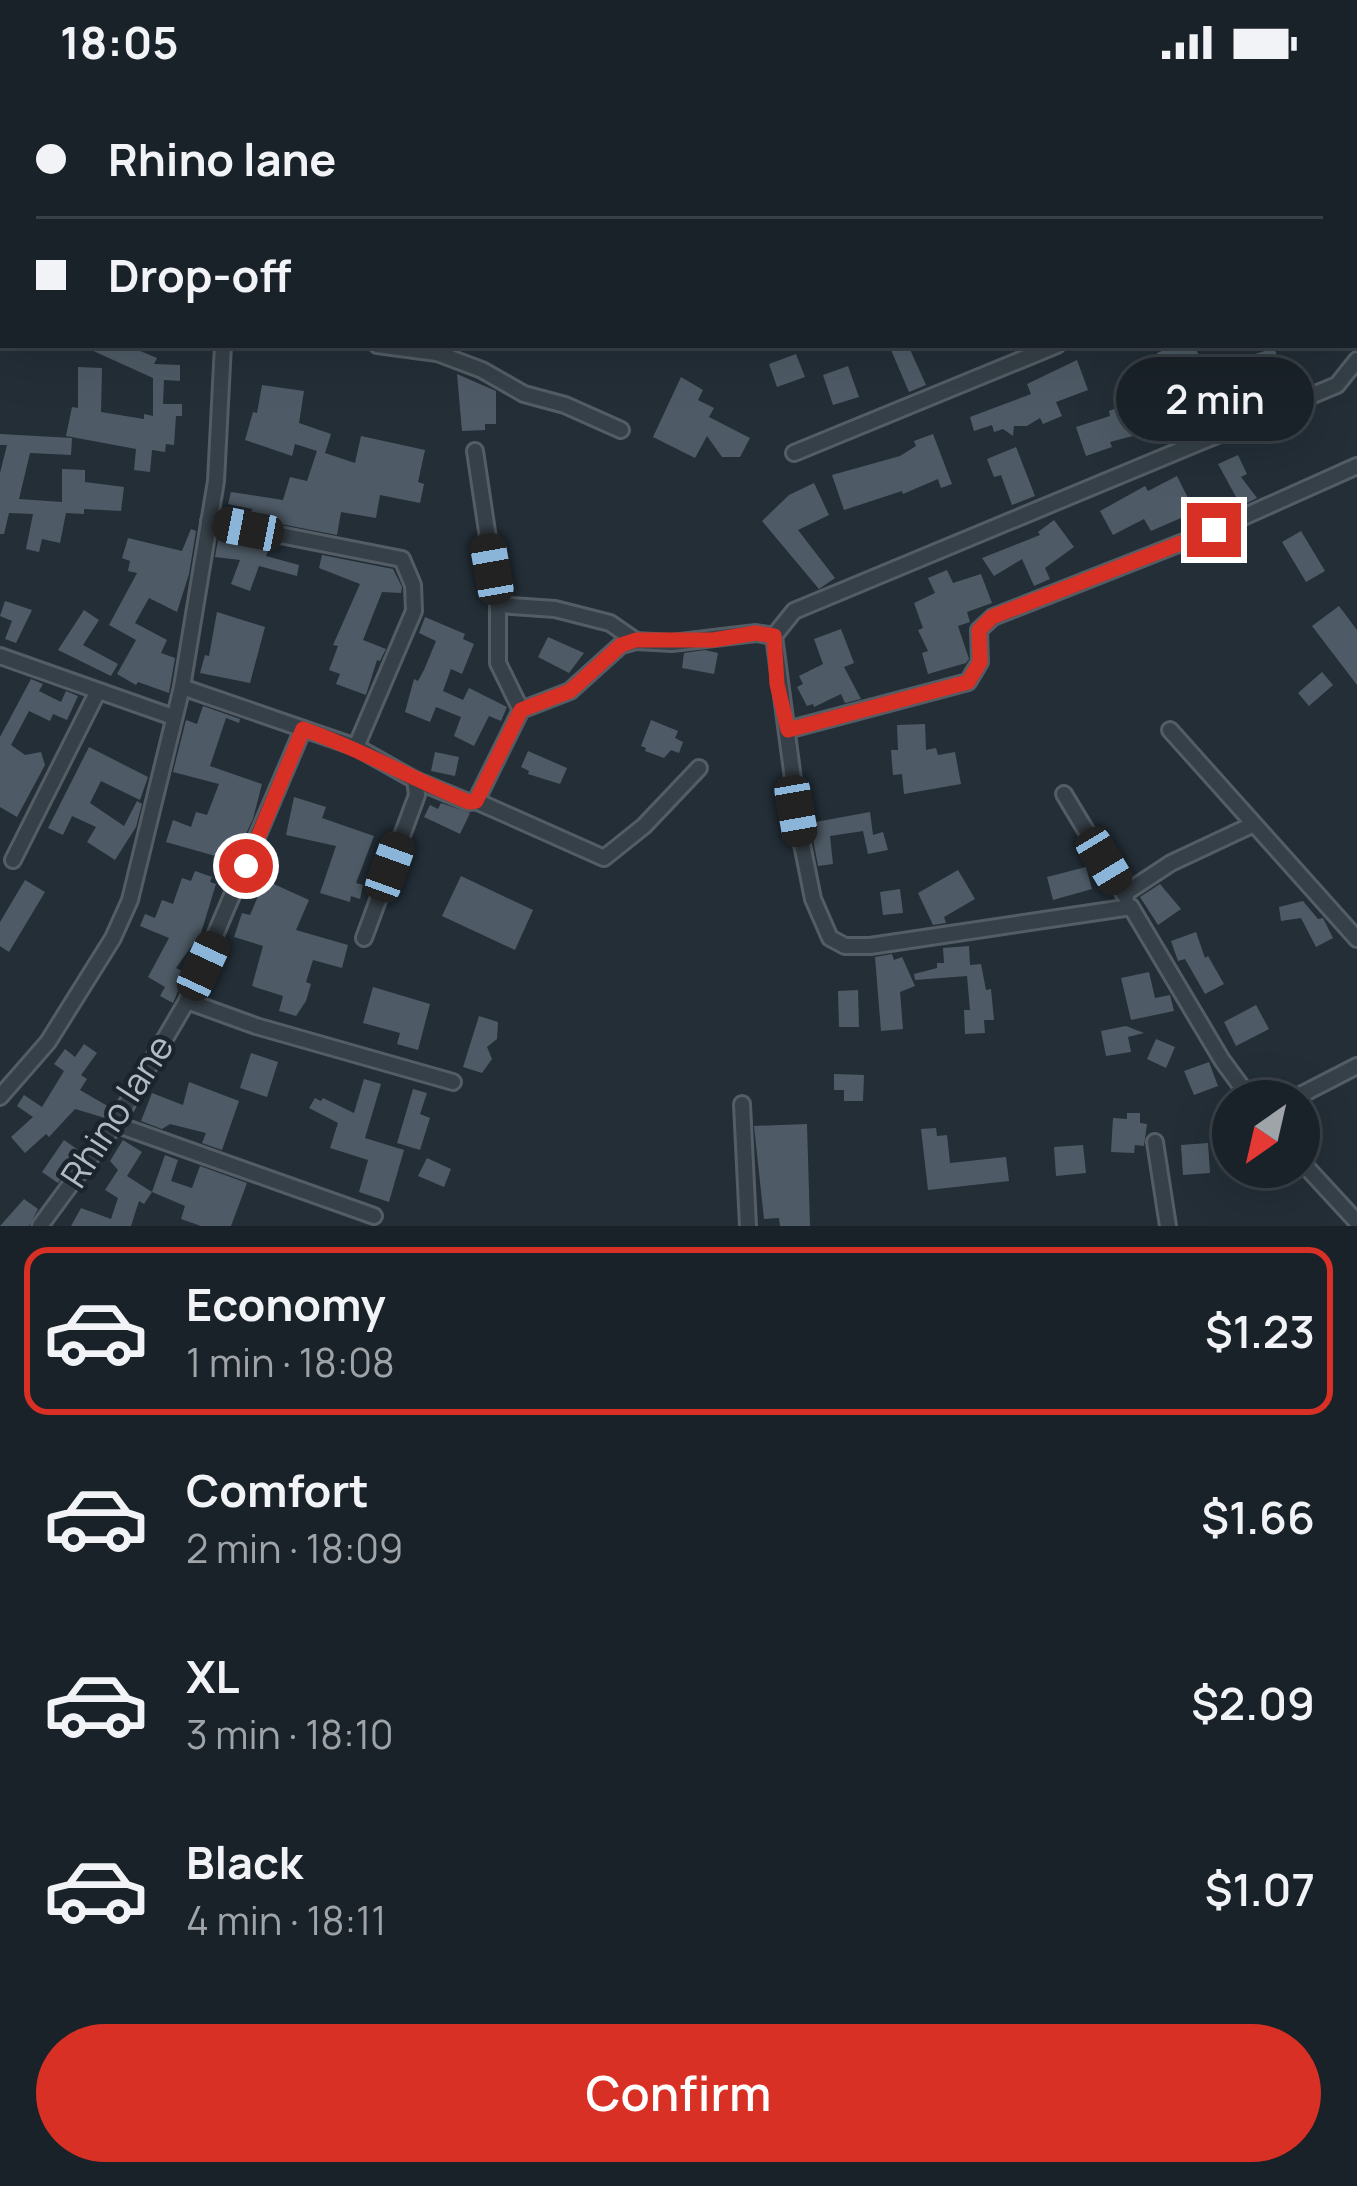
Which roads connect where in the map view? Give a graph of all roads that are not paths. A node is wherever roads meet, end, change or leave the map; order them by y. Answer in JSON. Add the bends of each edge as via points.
{"nodes":[{"id":1,"x":223,"y":348,"type":"edge"},
{"id":2,"x":1050,"y":348,"type":"edge"},
{"id":3,"x":441,"y":349,"type":"edge"},
{"id":4,"x":1357,"y":360,"type":"edge"},
{"id":5,"x":1352,"y":379,"type":"edge"},
{"id":6,"x":621,"y":430,"type":"dead end"},
{"id":7,"x":475,"y":451,"type":"dead end"},
{"id":8,"x":794,"y":453,"type":"dead end"},
{"id":9,"x":1357,"y":466,"type":"edge"},
{"id":10,"x":209,"y":521,"type":"junction"},
{"id":11,"x":498,"y":605,"type":"junction"},
{"id":12,"x":774,"y":636,"type":"junction"},
{"id":13,"x":636,"y":640,"type":"junction"},
{"id":14,"x":0,"y":656,"type":"edge"},
{"id":15,"x":182,"y":687,"type":"junction"},
{"id":16,"x":98,"y":691,"type":"junction"},
{"id":17,"x":521,"y":710,"type":"junction"},
{"id":18,"x":172,"y":717,"type":"junction"},
{"id":19,"x":303,"y":729,"type":"junction"},
{"id":20,"x":788,"y":730,"type":"junction"},
{"id":21,"x":1170,"y":730,"type":"dead end"},
{"id":22,"x":356,"y":747,"type":"junction"},
{"id":23,"x":700,"y":768,"type":"dead end"},
{"id":24,"x":415,"y":780,"type":"junction"},
{"id":25,"x":1064,"y":794,"type":"dead end"},
{"id":26,"x":476,"y":801,"type":"junction"},
{"id":27,"x":1252,"y":825,"type":"junction"},
{"id":28,"x":13,"y":860,"type":"dead end"},
{"id":29,"x":1127,"y":900,"type":"junction"},
{"id":30,"x":364,"y":938,"type":"dead end"},
{"id":31,"x":1357,"y":939,"type":"edge"},
{"id":32,"x":187,"y":1001,"type":"junction"},
{"id":33,"x":1357,"y":1066,"type":"edge"},
{"id":34,"x":1237,"y":1080,"type":"edge"},
{"id":35,"x":453,"y":1082,"type":"dead end"},
{"id":36,"x":1320,"y":1085,"type":"edge"},
{"id":37,"x":0,"y":1097,"type":"edge"},
{"id":38,"x":742,"y":1105,"type":"dead end"},
{"id":39,"x":115,"y":1124,"type":"junction"},
{"id":40,"x":1155,"y":1142,"type":"dead end"},
{"id":41,"x":1320,"y":1182,"type":"edge"},
{"id":42,"x":374,"y":1216,"type":"dead end"},
{"id":43,"x":1357,"y":1222,"type":"edge"},
{"id":44,"x":40,"y":1226,"type":"edge"},
{"id":45,"x":748,"y":1226,"type":"edge"},
{"id":46,"x":1168,"y":1226,"type":"edge"}],
"edges":[{"from":1,"to":10,"type":"street"},
{"from":2,"to":8,"type":"street"},
{"from":3,"to":6,"type":"street","via":[[524,394]]},
{"from":4,"to":5,"type":"street"},
{"from":5,"to":12,"type":"street","via":[[794,610]]},
{"from":7,"to":11,"type":"street"},
{"from":9,"to":20,"type":"street","via":[[992,617],[979,630],[980,662],[968,682]]},
{"from":10,"to":15,"type":"street"},
{"from":10,"to":22,"type":"street","via":[[401,560],[410,571],[414,611]]},
{"from":11,"to":13,"type":"street","via":[[555,609],[610,623]]},
{"from":11,"to":17,"type":"street","via":[[498,663]]},
{"from":12,"to":13,"type":"street"},
{"from":12,"to":20,"type":"street"},
{"from":13,"to":17,"type":"street","via":[[570,691]]},
{"from":14,"to":16,"type":"street"},
{"from":15,"to":18,"type":"street"},
{"from":15,"to":19,"type":"street"},
{"from":16,"to":18,"type":"street"},
{"from":16,"to":28,"type":"street"},
{"from":17,"to":26,"type":"street"},
{"from":18,"to":37,"type":"street","via":[[124,918],[48,1042]]},
{"from":19,"to":22,"type":"street"},
{"from":19,"to":32,"type":"street","name":"Rhino lane"},
{"from":20,"to":29,"type":"street","via":[[813,899],[836,943],[870,946]]},
{"from":21,"to":27,"type":"street"},
{"from":22,"to":24,"type":"street"},
{"from":23,"to":26,"type":"street","via":[[604,858]]},
{"from":24,"to":26,"type":"street"},
{"from":24,"to":30,"type":"street","via":[[417,795]]},
{"from":25,"to":29,"type":"street"},
{"from":27,"to":29,"type":"street","via":[[1172,863]]},
{"from":27,"to":31,"type":"street"},
{"from":29,"to":34,"type":"street"},
{"from":32,"to":35,"type":"street"},
{"from":32,"to":39,"type":"street","name":"Rhino lane"},
{"from":33,"to":36,"type":"street"},
{"from":38,"to":45,"type":"street"},
{"from":39,"to":42,"type":"street"},
{"from":39,"to":44,"type":"street","name":"Rhino lane"},
{"from":40,"to":46,"type":"street"},
{"from":41,"to":43,"type":"street"}]}
